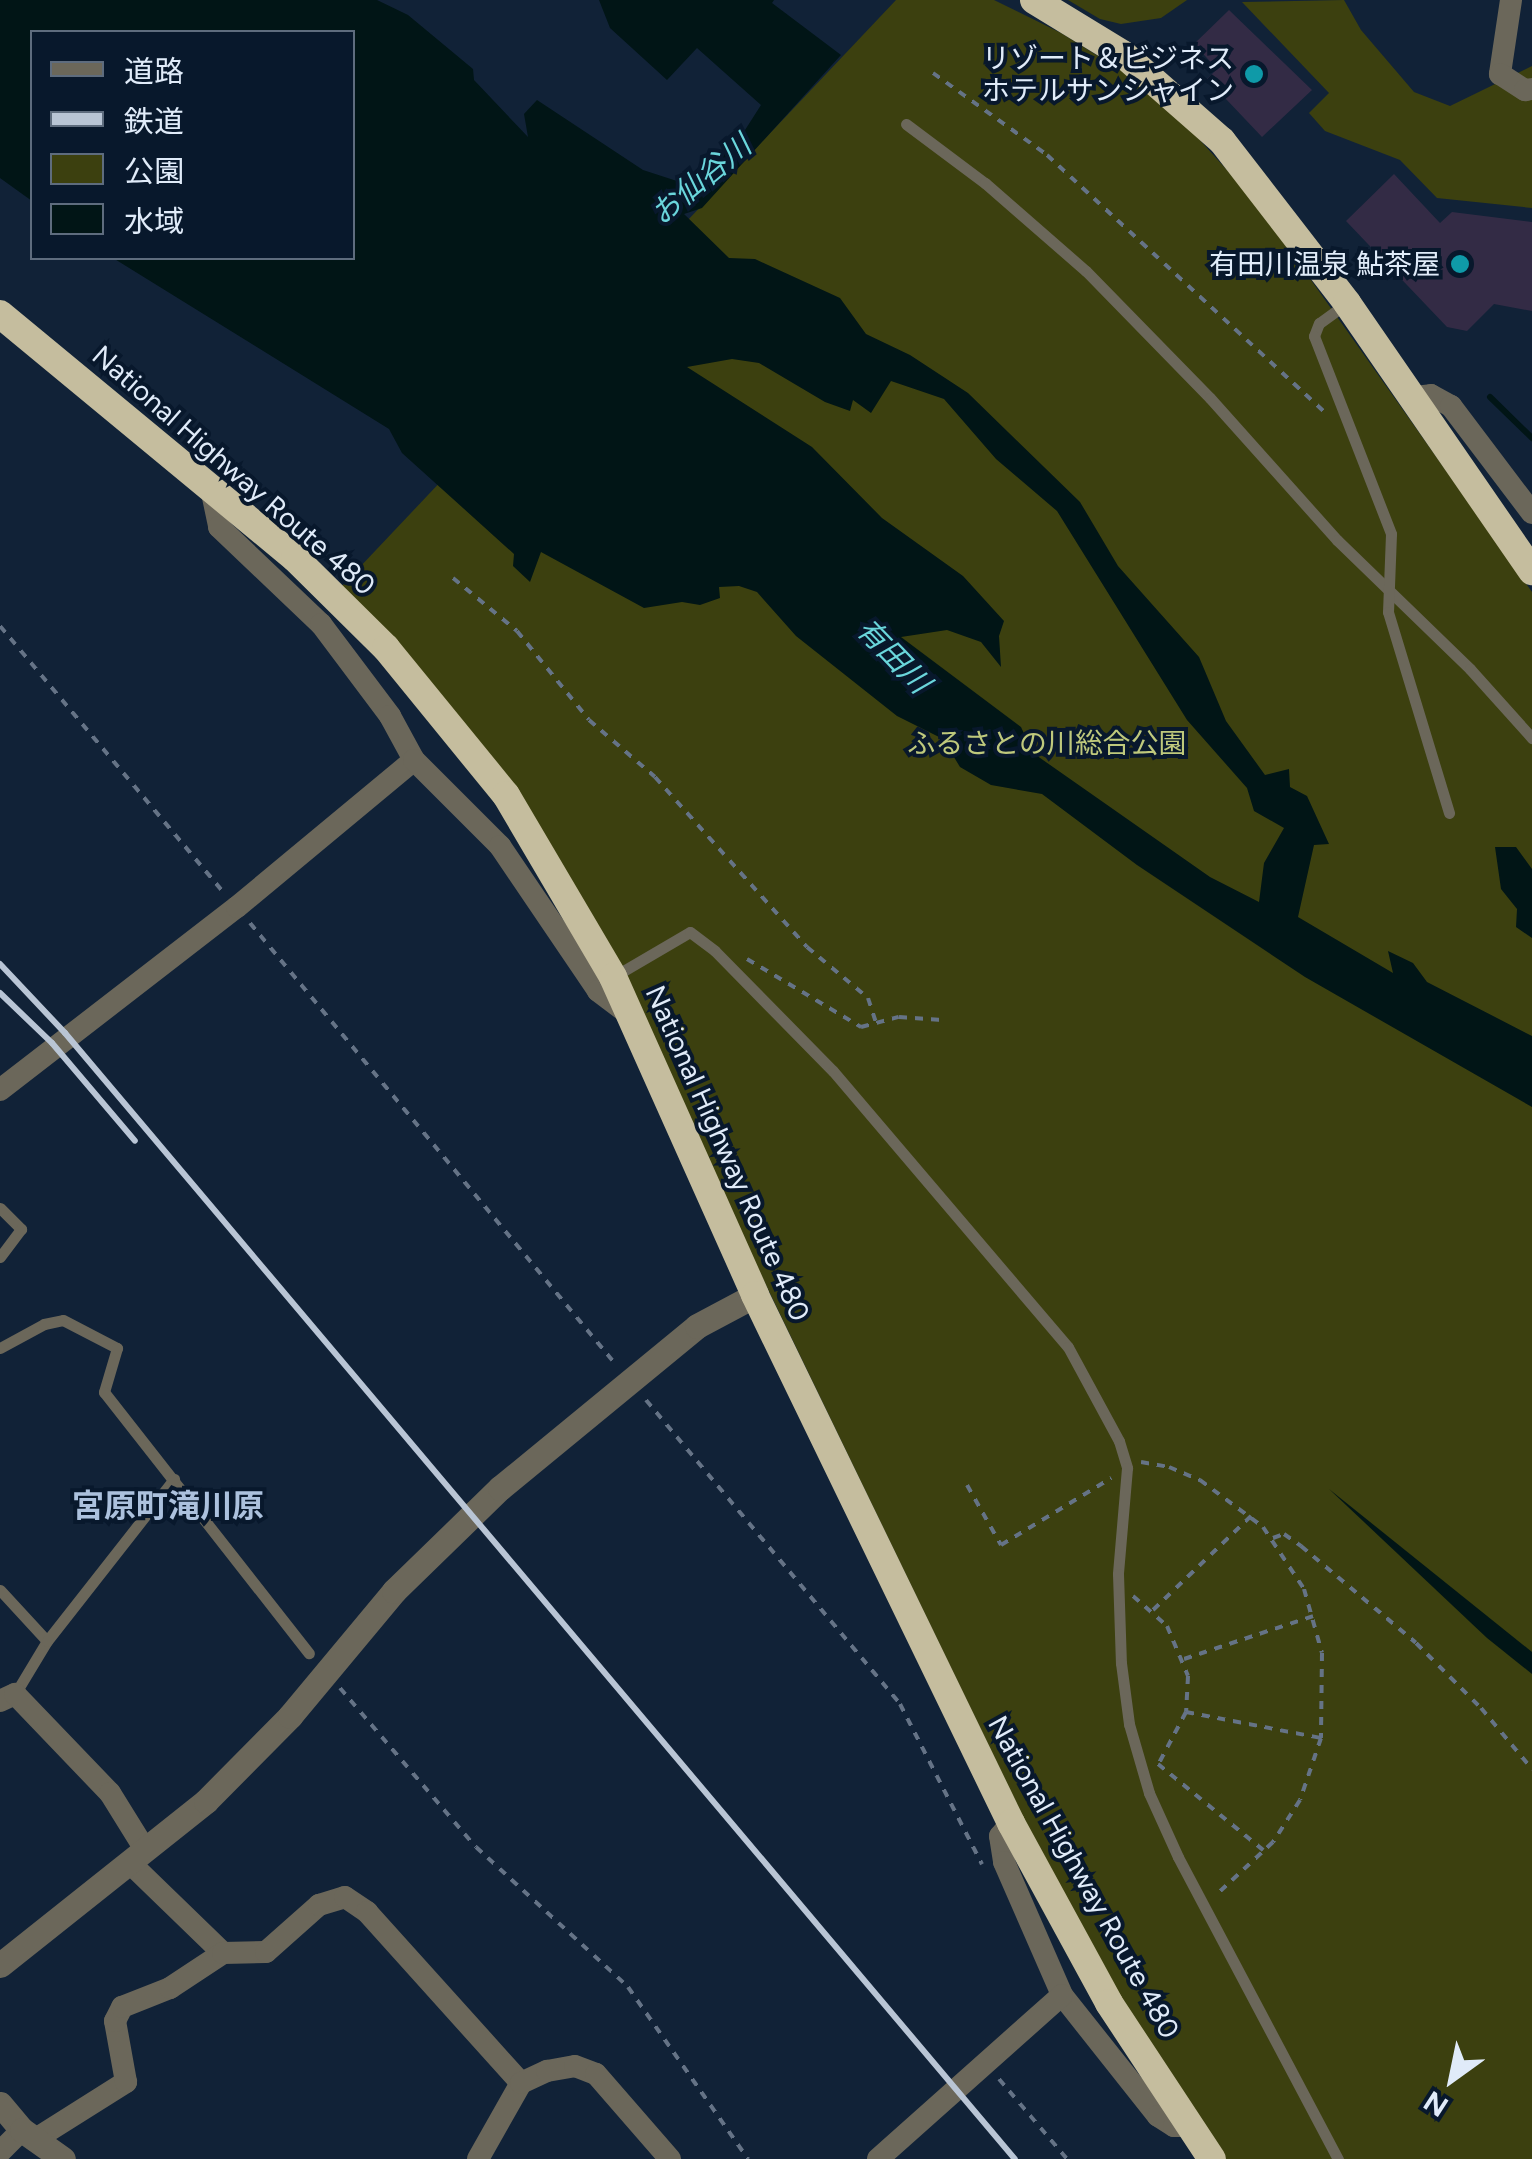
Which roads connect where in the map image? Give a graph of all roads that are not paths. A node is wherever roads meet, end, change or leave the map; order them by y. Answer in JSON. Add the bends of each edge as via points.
{"nodes":[{"id":1,"x":1034,"y":0,"type":"edge"},
{"id":2,"x":1511,"y":0,"type":"edge"},
{"id":3,"x":1532,"y":89,"type":"edge"},
{"id":4,"x":906,"y":124,"type":"dead end"},
{"id":5,"x":1347,"y":303,"type":"junction"},
{"id":6,"x":0,"y":314,"type":"edge"},
{"id":7,"x":1414,"y":397,"type":"junction"},
{"id":8,"x":211,"y":488,"type":"junction"},
{"id":9,"x":1532,"y":513,"type":"edge"},
{"id":10,"x":1532,"y":571,"type":"edge"},
{"id":11,"x":1386,"y":586,"type":"junction"},
{"id":12,"x":1532,"y":738,"type":"edge"},
{"id":13,"x":414,"y":760,"type":"junction"},
{"id":14,"x":1450,"y":814,"type":"dead end"},
{"id":15,"x":613,"y":977,"type":"junction"},
{"id":16,"x":630,"y":1015,"type":"junction"},
{"id":17,"x":0,"y":1090,"type":"edge"},
{"id":18,"x":0,"y":1208,"type":"edge"},
{"id":19,"x":0,"y":1257,"type":"edge"},
{"id":20,"x":754,"y":1295,"type":"junction"},
{"id":21,"x":0,"y":1348,"type":"edge"},
{"id":22,"x":174,"y":1479,"type":"junction"},
{"id":23,"x":0,"y":1590,"type":"edge"},
{"id":24,"x":47,"y":1641,"type":"junction"},
{"id":25,"x":309,"y":1653,"type":"road end"},
{"id":26,"x":8,"y":1698,"type":"edge"},
{"id":27,"x":1012,"y":1823,"type":"junction"},
{"id":28,"x":145,"y":1852,"type":"junction"},
{"id":29,"x":222,"y":1953,"type":"junction"},
{"id":30,"x":0,"y":1964,"type":"edge"},
{"id":31,"x":1062,"y":1995,"type":"junction"},
{"id":32,"x":522,"y":2083,"type":"junction"},
{"id":33,"x":0,"y":2104,"type":"edge"},
{"id":34,"x":1189,"y":2126,"type":"junction"},
{"id":35,"x":28,"y":2135,"type":"junction"},
{"id":36,"x":0,"y":2152,"type":"edge"},
{"id":37,"x":62,"y":2159,"type":"edge"},
{"id":38,"x":478,"y":2159,"type":"edge"},
{"id":39,"x":670,"y":2159,"type":"edge"},
{"id":40,"x":878,"y":2159,"type":"edge"},
{"id":41,"x":1212,"y":2159,"type":"edge"},
{"id":42,"x":1338,"y":2159,"type":"edge"}],
"edges":[{"from":1,"to":5,"type":"highway","via":[[1124,54],[1201,120]]},
{"from":2,"to":3,"type":"street","via":[[1500,74]]},
{"from":4,"to":11,"type":"lane","via":[[1086,271]]},
{"from":5,"to":7,"type":"highway"},
{"from":5,"to":11,"type":"lane","via":[[1314,336],[1391,534]]},
{"from":6,"to":8,"type":"highway","name":"National Highway Route 480"},
{"from":7,"to":9,"type":"street","via":[[1451,406]]},
{"from":7,"to":10,"type":"highway"},
{"from":8,"to":13,"type":"street","via":[[219,527],[322,624]]},
{"from":8,"to":15,"type":"highway","name":"National Highway Route 480","via":[[295,558],[435,704],[506,795]]},
{"from":11,"to":12,"type":"lane"},
{"from":11,"to":14,"type":"lane","via":[[1395,642]]},
{"from":13,"to":16,"type":"street","via":[[500,846],[598,990]]},
{"from":13,"to":17,"type":"street","via":[[237,908]]},
{"from":15,"to":16,"type":"highway","name":"National Highway Route 480"},
{"from":15,"to":42,"type":"lane","via":[[690,932],[822,1058],[1061,1339],[1128,1468],[1118,1592],[1124,1693],[1143,1774],[1170,1840]]},
{"from":16,"to":20,"type":"highway","name":"National Highway Route 480"},
{"from":18,"to":19,"type":"lane","via":[[20,1230]]},
{"from":20,"to":27,"type":"highway","name":"National Highway Route 480"},
{"from":20,"to":28,"type":"street","via":[[698,1326],[444,1539],[252,1755]]},
{"from":21,"to":22,"type":"lane","via":[[64,1320],[117,1348],[104,1392]]},
{"from":22,"to":24,"type":"lane"},
{"from":22,"to":25,"type":"lane"},
{"from":23,"to":24,"type":"lane"},
{"from":24,"to":26,"type":"lane"},
{"from":26,"to":28,"type":"street","via":[[110,1793]]},
{"from":27,"to":31,"type":"street","via":[[1000,1836],[1004,1862]]},
{"from":27,"to":34,"type":"highway","name":"National Highway Route 480","via":[[1108,2004]]},
{"from":28,"to":29,"type":"street"},
{"from":28,"to":30,"type":"street"},
{"from":29,"to":32,"type":"street","via":[[266,1952],[319,1905],[345,1898],[367,1912]]},
{"from":29,"to":35,"type":"street","via":[[170,1988],[122,2007],[116,2021],[126,2082]]},
{"from":31,"to":34,"type":"street","via":[[1158,2116]]},
{"from":31,"to":40,"type":"street"},
{"from":32,"to":38,"type":"street"},
{"from":32,"to":39,"type":"street","via":[[575,2066],[596,2074]]},
{"from":33,"to":35,"type":"street"},
{"from":34,"to":41,"type":"highway","name":"National Highway Route 480"},
{"from":35,"to":36,"type":"street"},
{"from":35,"to":37,"type":"street"}]}
